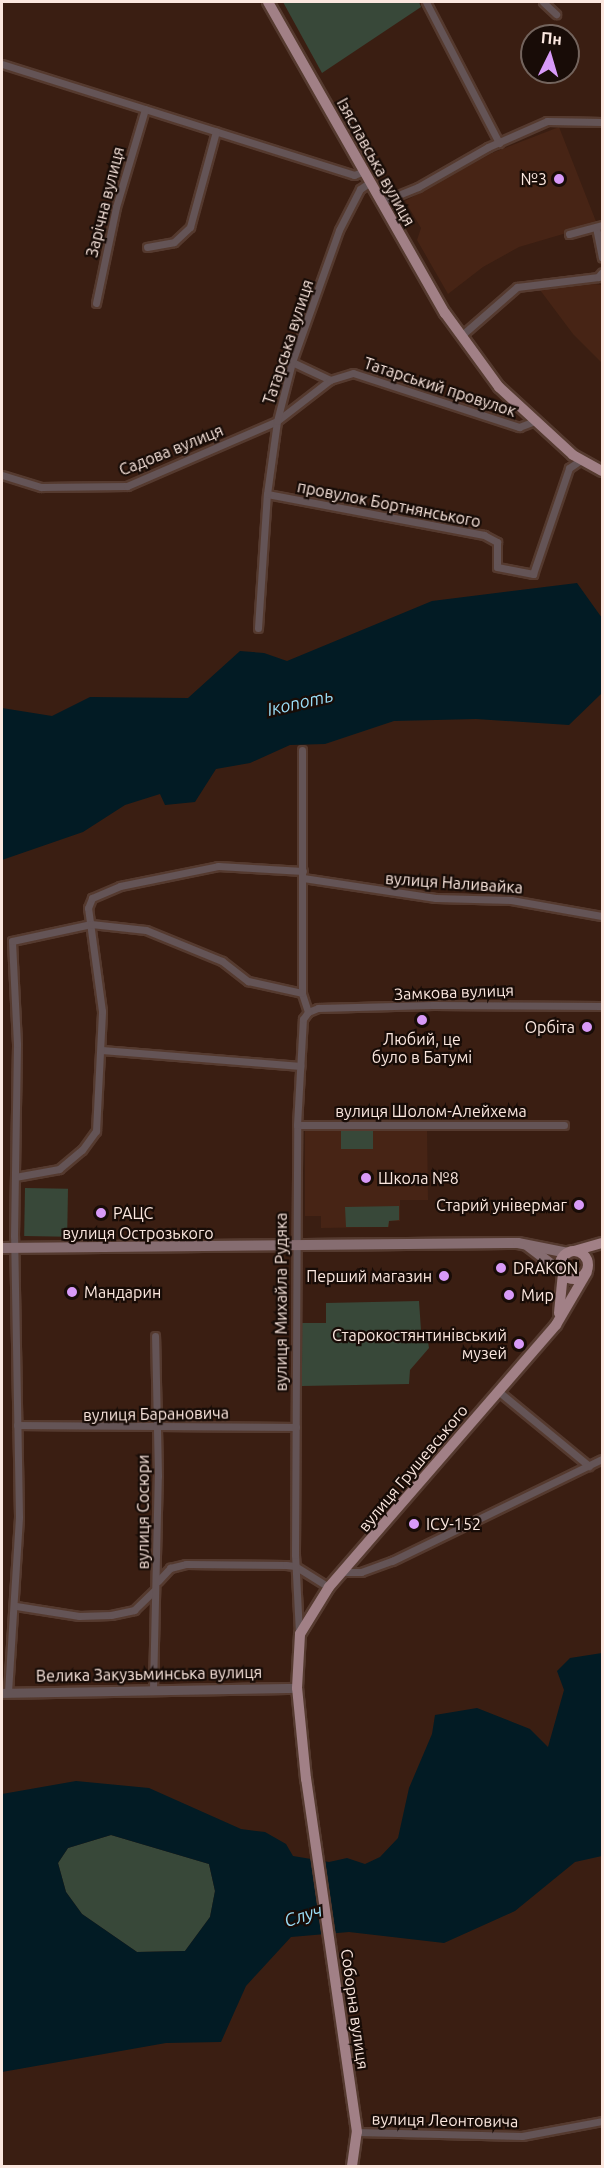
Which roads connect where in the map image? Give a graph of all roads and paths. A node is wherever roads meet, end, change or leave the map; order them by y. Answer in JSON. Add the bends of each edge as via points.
{"nodes":[{"id":1,"x":268,"y":2,"type":"edge"},
{"id":2,"x":426,"y":2,"type":"edge"},
{"id":3,"x":543,"y":2,"type":"edge"},
{"id":4,"x":556,"y":14,"type":"dead end"},
{"id":5,"x":2,"y":64,"type":"edge"},
{"id":6,"x":145,"y":109,"type":"junction"},
{"id":7,"x":603,"y":122,"type":"edge"},
{"id":8,"x":216,"y":131,"type":"junction"},
{"id":9,"x":499,"y":142,"type":"junction"},
{"id":10,"x":362,"y":172,"type":"junction"},
{"id":11,"x":369,"y":183,"type":"junction"},
{"id":12,"x":381,"y":202,"type":"junction"},
{"id":13,"x":599,"y":226,"type":"edge"},
{"id":14,"x":569,"y":234,"type":"dead end"},
{"id":15,"x":147,"y":247,"type":"dead end"},
{"id":16,"x":603,"y":257,"type":"edge"},
{"id":17,"x":603,"y":273,"type":"edge"},
{"id":18,"x":96,"y":303,"type":"dead end"},
{"id":19,"x":462,"y":335,"type":"junction"},
{"id":20,"x":292,"y":362,"type":"junction"},
{"id":21,"x":330,"y":380,"type":"junction"},
{"id":22,"x":277,"y":421,"type":"junction"},
{"id":23,"x":536,"y":421,"type":"junction"},
{"id":24,"x":581,"y":460,"type":"junction"},
{"id":25,"x":603,"y":471,"type":"edge"},
{"id":26,"x":2,"y":475,"type":"edge"},
{"id":27,"x":267,"y":494,"type":"junction"},
{"id":28,"x":258,"y":628,"type":"dead end"},
{"id":29,"x":302,"y":750,"type":"dead end"},
{"id":30,"x":303,"y":874,"type":"junction"},
{"id":31,"x":603,"y":916,"type":"edge"},
{"id":32,"x":91,"y":924,"type":"junction"},
{"id":33,"x":302,"y":993,"type":"junction"},
{"id":34,"x":603,"y":1006,"type":"edge"},
{"id":35,"x":308,"y":1012,"type":"junction"},
{"id":36,"x":102,"y":1050,"type":"junction"},
{"id":37,"x":300,"y":1066,"type":"junction"},
{"id":38,"x":297,"y":1125,"type":"junction"},
{"id":39,"x":564,"y":1125,"type":"dead end"},
{"id":40,"x":15,"y":1177,"type":"junction"},
{"id":41,"x":526,"y":1244,"type":"junction"},
{"id":42,"x":603,"y":1244,"type":"edge"},
{"id":43,"x":296,"y":1245,"type":"junction"},
{"id":44,"x":15,"y":1247,"type":"junction"},
{"id":45,"x":2,"y":1248,"type":"edge"},
{"id":46,"x":570,"y":1253,"type":"junction"},
{"id":47,"x":588,"y":1267,"type":"junction"},
{"id":48,"x":563,"y":1273,"type":"junction"},
{"id":49,"x":556,"y":1325,"type":"junction"},
{"id":50,"x":155,"y":1336,"type":"dead end"},
{"id":51,"x":498,"y":1391,"type":"junction"},
{"id":52,"x":17,"y":1425,"type":"junction"},
{"id":53,"x":296,"y":1427,"type":"junction"},
{"id":54,"x":157,"y":1428,"type":"junction"},
{"id":55,"x":603,"y":1459,"type":"edge"},
{"id":56,"x":589,"y":1467,"type":"junction"},
{"id":57,"x":295,"y":1566,"type":"junction"},
{"id":58,"x":346,"y":1572,"type":"junction"},
{"id":59,"x":157,"y":1582,"type":"junction"},
{"id":60,"x":329,"y":1587,"type":"junction"},
{"id":61,"x":16,"y":1606,"type":"junction"},
{"id":62,"x":300,"y":1634,"type":"junction"},
{"id":63,"x":297,"y":1688,"type":"junction"},
{"id":64,"x":153,"y":1689,"type":"junction"},
{"id":65,"x":5,"y":1693,"type":"edge"},
{"id":66,"x":317,"y":1856,"type":"joint"},
{"id":67,"x":603,"y":2121,"type":"edge"},
{"id":68,"x":357,"y":2132,"type":"junction"},
{"id":69,"x":352,"y":2166,"type":"edge"}],
"edges":[{"from":1,"to":10,"type":"main road","name":"Ізяславська вулиця"},
{"from":2,"to":9,"type":"street"},
{"from":3,"to":4,"type":"street"},
{"from":5,"to":6,"type":"street"},
{"from":6,"to":8,"type":"street"},
{"from":6,"to":18,"type":"street","name":"Зарічна вулиця","via":[[116,207]]},
{"from":7,"to":9,"type":"street","via":[[547,121]]},
{"from":8,"to":10,"type":"street","via":[[354,176]]},
{"from":8,"to":15,"type":"street","via":[[190,226],[174,242]]},
{"from":9,"to":12,"type":"street","via":[[418,187]]},
{"from":10,"to":11,"type":"main road","name":"Ізяславська вулиця"},
{"from":11,"to":12,"type":"main road","name":"Ізяславська вулиця"},
{"from":11,"to":20,"type":"street","name":"Татарська вулиця","via":[[360,189],[339,230]]},
{"from":12,"to":19,"type":"main road","name":"Ізяславська вулиця","via":[[430,290]]},
{"from":13,"to":14,"type":"street"},
{"from":13,"to":16,"type":"street"},
{"from":17,"to":19,"type":"street","via":[[598,277],[517,287]]},
{"from":19,"to":23,"type":"main road","name":"Ізяславська вулиця","via":[[499,387]]},
{"from":20,"to":21,"type":"street"},
{"from":20,"to":22,"type":"street","name":"Татарська вулиця"},
{"from":21,"to":22,"type":"street","name":"Татарський провулок"},
{"from":21,"to":23,"type":"street","name":"Татарський провулок","via":[[354,373],[519,427]]},
{"from":22,"to":26,"type":"street","name":"Садова вулиця","via":[[127,486],[41,487]]},
{"from":22,"to":27,"type":"street","name":"Татарська вулиця"},
{"from":23,"to":24,"type":"main road","name":"Ізяславська вулиця"},
{"from":24,"to":25,"type":"main road","name":"Ізяславська вулиця"},
{"from":24,"to":27,"type":"street","name":"провулок Бортнянського","via":[[569,468],[533,574],[497,567],[497,542],[484,534]]},
{"from":27,"to":28,"type":"street","name":"Татарська вулиця"},
{"from":29,"to":30,"type":"street"},
{"from":30,"to":31,"type":"street","name":"вулиця Наливайка","via":[[414,895],[511,900]]},
{"from":30,"to":32,"type":"street","name":"вулиця Наливайка","via":[[218,866],[120,886],[92,898],[88,908]]},
{"from":30,"to":33,"type":"street"},
{"from":32,"to":33,"type":"street","via":[[146,930],[222,961],[248,981]]},
{"from":32,"to":36,"type":"street","via":[[102,1011]]},
{"from":32,"to":40,"type":"street","via":[[12,940],[17,1044]]},
{"from":33,"to":35,"type":"street"},
{"from":34,"to":35,"type":"street","name":"Замкова вулиця","via":[[433,1005],[318,1008]]},
{"from":35,"to":37,"type":"street","name":"вулиця Михайла Рудяка","via":[[303,1019]]},
{"from":36,"to":37,"type":"street"},
{"from":36,"to":40,"type":"street","via":[[96,1131],[82,1150],[59,1169]]},
{"from":37,"to":38,"type":"street","name":"вулиця Михайла Рудяка"},
{"from":38,"to":39,"type":"street","name":"вулиця Шолом-Алейхема"},
{"from":38,"to":43,"type":"street","name":"вулиця Михайла Рудяка"},
{"from":40,"to":44,"type":"street"},
{"from":41,"to":43,"type":"main road","name":"вулиця Острозького"},
{"from":41,"to":46,"type":"main road","name":"вулиця Острозького"},
{"from":41,"to":48,"type":"main road"},
{"from":42,"to":46,"type":"main road","name":"вулиця Грушевського"},
{"from":42,"to":47,"type":"main road","name":"вулиця Грушевського"},
{"from":43,"to":44,"type":"main road","name":"вулиця Острозького"},
{"from":43,"to":53,"type":"street","name":"вулиця Михайла Рудяка"},
{"from":44,"to":45,"type":"main road","name":"вулиця Острозького"},
{"from":44,"to":52,"type":"street"},
{"from":46,"to":47,"type":"main road","via":[[584,1256]]},
{"from":46,"to":48,"type":"main road","via":[[562,1260]]},
{"from":47,"to":48,"type":"main road","via":[[573,1279]]},
{"from":47,"to":49,"type":"main road","name":"вулиця Грушевського"},
{"from":48,"to":49,"type":"main road"},
{"from":49,"to":51,"type":"main road","name":"вулиця Грушевського"},
{"from":50,"to":54,"type":"street","name":"вулиця Сосюри"},
{"from":51,"to":56,"type":"street"},
{"from":51,"to":58,"type":"main road","name":"вулиця Грушевського"},
{"from":52,"to":54,"type":"street","name":"вулиця Барановича"},
{"from":52,"to":61,"type":"street"},
{"from":53,"to":54,"type":"street","name":"вулиця Барановича"},
{"from":53,"to":57,"type":"street","name":"вулиця Михайла Рудяка"},
{"from":54,"to":59,"type":"street","name":"вулиця Сосюри"},
{"from":55,"to":56,"type":"street"},
{"from":56,"to":58,"type":"street","via":[[392,1561],[361,1572]]},
{"from":57,"to":59,"type":"street","via":[[186,1564],[170,1568]]},
{"from":57,"to":60,"type":"street"},
{"from":57,"to":62,"type":"street","name":"вулиця Михайла Рудяка"},
{"from":58,"to":60,"type":"main road","name":"вулиця Грушевського"},
{"from":59,"to":61,"type":"street","via":[[144,1604],[111,1616],[79,1616]]},
{"from":59,"to":64,"type":"street","name":"вулиця Сосюри"},
{"from":60,"to":62,"type":"main road","name":"вулиця Грушевського"},
{"from":61,"to":65,"type":"street"},
{"from":62,"to":63,"type":"main road","name":"вулиця Михайла Рудяка"},
{"from":63,"to":64,"type":"street","name":"Велика Закузьминська вулиця"},
{"from":63,"to":66,"type":"main road","name":"вулиця Михайла Рудяка"},
{"from":64,"to":65,"type":"street","name":"Велика Закузьминська вулиця"},
{"from":66,"to":68,"type":"main road","name":"Соборна вулиця"},
{"from":67,"to":68,"type":"street","name":"вулиця Леонтовича","via":[[522,2136]]},
{"from":68,"to":69,"type":"main road","name":"Соборна вулиця"}]}
